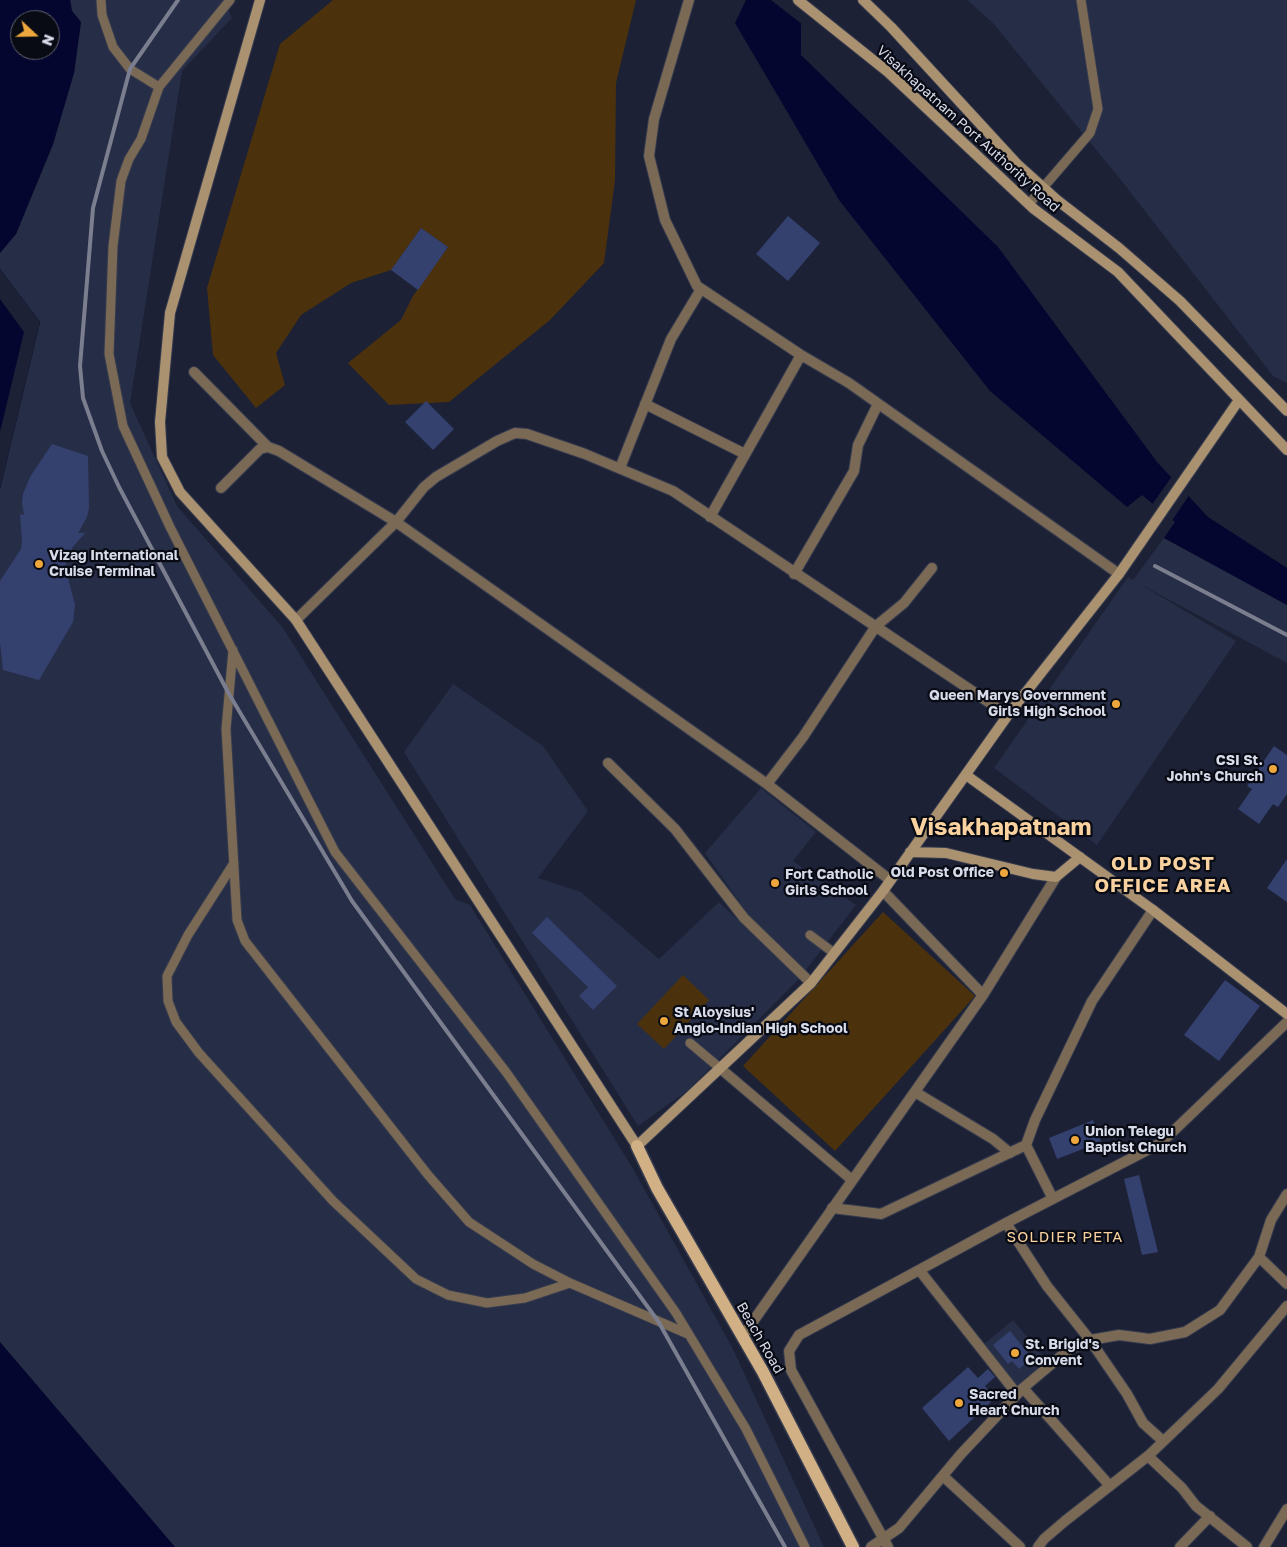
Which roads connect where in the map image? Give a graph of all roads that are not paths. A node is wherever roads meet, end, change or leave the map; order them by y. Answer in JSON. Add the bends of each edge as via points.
{"nodes":[{"id":1,"x":101,"y":0,"type":"edge"},
{"id":2,"x":230,"y":0,"type":"edge"},
{"id":3,"x":260,"y":0,"type":"edge"},
{"id":4,"x":689,"y":0,"type":"edge"},
{"id":5,"x":798,"y":0,"type":"edge"},
{"id":6,"x":863,"y":0,"type":"edge"},
{"id":7,"x":1081,"y":0,"type":"edge"},
{"id":8,"x":159,"y":87,"type":"junction"},
{"id":9,"x":1042,"y":188,"type":"junction"},
{"id":10,"x":1029,"y":204,"type":"junction"},
{"id":11,"x":701,"y":288,"type":"junction"},
{"id":12,"x":801,"y":356,"type":"junction"},
{"id":13,"x":194,"y":372,"type":"dead end"},
{"id":14,"x":1238,"y":400,"type":"junction"},
{"id":15,"x":645,"y":404,"type":"junction"},
{"id":16,"x":878,"y":404,"type":"junction"},
{"id":17,"x":1287,"y":411,"type":"edge"},
{"id":18,"x":268,"y":447,"type":"junction"},
{"id":19,"x":1287,"y":450,"type":"edge"},
{"id":20,"x":745,"y":454,"type":"junction"},
{"id":21,"x":620,"y":468,"type":"junction"},
{"id":22,"x":220,"y":488,"type":"dead end"},
{"id":23,"x":710,"y":516,"type":"junction"},
{"id":24,"x":396,"y":522,"type":"junction"},
{"id":25,"x":932,"y":568,"type":"dead end"},
{"id":26,"x":794,"y":574,"type":"junction"},
{"id":27,"x":1119,"y":574,"type":"junction"},
{"id":28,"x":296,"y":620,"type":"junction"},
{"id":29,"x":876,"y":626,"type":"junction"},
{"id":30,"x":233,"y":650,"type":"junction"},
{"id":31,"x":1008,"y":715,"type":"junction"},
{"id":32,"x":608,"y":763,"type":"dead end"},
{"id":33,"x":966,"y":775,"type":"junction"},
{"id":34,"x":767,"y":784,"type":"junction"},
{"id":35,"x":910,"y":852,"type":"junction"},
{"id":36,"x":1080,"y":857,"type":"junction"},
{"id":37,"x":234,"y":862,"type":"junction"},
{"id":38,"x":1056,"y":877,"type":"junction"},
{"id":39,"x":890,"y":880,"type":"junction"},
{"id":40,"x":883,"y":891,"type":"junction"},
{"id":41,"x":1153,"y":910,"type":"junction"},
{"id":42,"x":810,"y":935,"type":"dead end"},
{"id":43,"x":834,"y":953,"type":"junction"},
{"id":44,"x":811,"y":983,"type":"junction"},
{"id":45,"x":983,"y":996,"type":"junction"},
{"id":46,"x":1287,"y":1014,"type":"edge"},
{"id":47,"x":1287,"y":1022,"type":"edge"},
{"id":48,"x":690,"y":1043,"type":"dead end"},
{"id":49,"x":720,"y":1069,"type":"junction"},
{"id":50,"x":915,"y":1092,"type":"junction"},
{"id":51,"x":1026,"y":1145,"type":"junction"},
{"id":52,"x":637,"y":1146,"type":"junction"},
{"id":53,"x":1010,"y":1153,"type":"junction"},
{"id":54,"x":852,"y":1180,"type":"junction"},
{"id":55,"x":1287,"y":1194,"type":"edge"},
{"id":56,"x":1053,"y":1199,"type":"junction"},
{"id":57,"x":832,"y":1208,"type":"junction"},
{"id":58,"x":1006,"y":1223,"type":"junction"},
{"id":59,"x":1259,"y":1257,"type":"junction"},
{"id":60,"x":920,"y":1271,"type":"junction"},
{"id":61,"x":570,"y":1283,"type":"junction"},
{"id":62,"x":1287,"y":1284,"type":"edge"},
{"id":63,"x":1287,"y":1306,"type":"edge"},
{"id":64,"x":688,"y":1334,"type":"junction"},
{"id":65,"x":742,"y":1337,"type":"junction"},
{"id":66,"x":1090,"y":1340,"type":"junction"},
{"id":67,"x":1020,"y":1391,"type":"junction"},
{"id":68,"x":1163,"y":1441,"type":"junction"},
{"id":69,"x":1148,"y":1456,"type":"junction"},
{"id":70,"x":943,"y":1476,"type":"junction"},
{"id":71,"x":1110,"y":1486,"type":"junction"},
{"id":72,"x":1287,"y":1509,"type":"edge"},
{"id":73,"x":1210,"y":1516,"type":"junction"},
{"id":74,"x":886,"y":1543,"type":"edge"},
{"id":75,"x":805,"y":1547,"type":"edge"},
{"id":76,"x":853,"y":1547,"type":"edge"},
{"id":77,"x":871,"y":1547,"type":"edge"},
{"id":78,"x":1020,"y":1547,"type":"edge"},
{"id":79,"x":1038,"y":1547,"type":"edge"},
{"id":80,"x":1180,"y":1547,"type":"edge"},
{"id":81,"x":1247,"y":1547,"type":"edge"},
{"id":82,"x":1264,"y":1547,"type":"edge"}],
"edges":[{"from":1,"to":8,"type":"lane","via":[[107,31],[120,58],[130,70]]},
{"from":2,"to":8,"type":"lane"},
{"from":3,"to":28,"type":"main road","via":[[170,313],[160,422],[162,457],[180,492]]},
{"from":4,"to":11,"type":"street","via":[[654,119],[649,156],[665,220],[697,286]]},
{"from":5,"to":10,"type":"main road","name":"Visakhapatnam Port Authority Road","via":[[895,78]]},
{"from":6,"to":9,"type":"main road","name":"Visakhapatnam Port Authority Road","via":[[989,136]]},
{"from":7,"to":9,"type":"lane","via":[[1098,109],[1090,133]]},
{"from":8,"to":30,"type":"lane","via":[[141,139],[129,158],[121,182],[113,246],[109,354],[123,426]]},
{"from":9,"to":10,"type":"lane"},
{"from":9,"to":17,"type":"main road","name":"Visakhapatnam Port Authority Road","via":[[1180,301]]},
{"from":10,"to":14,"type":"main road","name":"Visakhapatnam Port Authority Road","via":[[1118,272]]},
{"from":11,"to":12,"type":"street"},
{"from":11,"to":15,"type":"street","via":[[671,339]]},
{"from":12,"to":16,"type":"street"},
{"from":12,"to":20,"type":"street"},
{"from":13,"to":18,"type":"street"},
{"from":14,"to":19,"type":"main road","name":"Visakhapatnam Port Authority Road"},
{"from":14,"to":27,"type":"main road"},
{"from":15,"to":20,"type":"street"},
{"from":15,"to":21,"type":"street"},
{"from":16,"to":26,"type":"street","via":[[858,445],[854,471]]},
{"from":16,"to":27,"type":"street"},
{"from":18,"to":22,"type":"street","via":[[260,449]]},
{"from":18,"to":24,"type":"street"},
{"from":20,"to":23,"type":"street"},
{"from":21,"to":23,"type":"street","via":[[673,491]]},
{"from":21,"to":24,"type":"street","via":[[527,434],[515,433],[436,477]]},
{"from":23,"to":26,"type":"street"},
{"from":24,"to":28,"type":"street"},
{"from":24,"to":34,"type":"street"},
{"from":25,"to":29,"type":"street","via":[[904,603]]},
{"from":26,"to":29,"type":"street"},
{"from":27,"to":31,"type":"main road"},
{"from":28,"to":52,"type":"main road"},
{"from":29,"to":31,"type":"street"},
{"from":29,"to":34,"type":"street","via":[[803,737]]},
{"from":30,"to":37,"type":"lane","via":[[226,729]]},
{"from":30,"to":64,"type":"lane","via":[[335,852],[506,1072]]},
{"from":31,"to":33,"type":"main road"},
{"from":32,"to":44,"type":"street","via":[[675,828],[744,918]]},
{"from":33,"to":35,"type":"main road"},
{"from":33,"to":36,"type":"main road"},
{"from":34,"to":39,"type":"street"},
{"from":35,"to":38,"type":"main road","via":[[946,852]]},
{"from":35,"to":39,"type":"main road"},
{"from":36,"to":38,"type":"main road"},
{"from":36,"to":41,"type":"main road"},
{"from":37,"to":61,"type":"lane","via":[[237,920],[245,941],[428,1176],[468,1222],[533,1264]]},
{"from":37,"to":61,"type":"lane","via":[[188,935],[168,976],[168,1001],[176,1022],[333,1201],[416,1279],[448,1295],[486,1304],[525,1298]]},
{"from":38,"to":45,"type":"street"},
{"from":39,"to":40,"type":"main road"},
{"from":40,"to":43,"type":"main road"},
{"from":40,"to":45,"type":"street"},
{"from":41,"to":46,"type":"main road"},
{"from":41,"to":51,"type":"street","via":[[1092,1000]]},
{"from":42,"to":43,"type":"lane"},
{"from":43,"to":44,"type":"main road"},
{"from":44,"to":49,"type":"main road"},
{"from":45,"to":50,"type":"street"},
{"from":47,"to":56,"type":"street","via":[[1161,1143]]},
{"from":48,"to":49,"type":"lane"},
{"from":49,"to":52,"type":"main road"},
{"from":49,"to":54,"type":"street"},
{"from":50,"to":53,"type":"street","via":[[993,1139]]},
{"from":50,"to":54,"type":"street"},
{"from":51,"to":53,"type":"street"},
{"from":51,"to":56,"type":"street"},
{"from":52,"to":65,"type":"main road","name":"Beach Road","via":[[657,1188]]},
{"from":53,"to":57,"type":"street","via":[[881,1214]]},
{"from":54,"to":57,"type":"street"},
{"from":55,"to":59,"type":"street","via":[[1271,1220]]},
{"from":56,"to":58,"type":"street"},
{"from":57,"to":65,"type":"street"},
{"from":58,"to":60,"type":"street"},
{"from":58,"to":66,"type":"street","via":[[1047,1286]]},
{"from":59,"to":62,"type":"street"},
{"from":59,"to":66,"type":"street","via":[[1220,1310],[1184,1332],[1150,1339],[1119,1335]]},
{"from":60,"to":67,"type":"street"},
{"from":60,"to":74,"type":"street","via":[[798,1335],[789,1351],[791,1370]]},
{"from":61,"to":64,"type":"lane"},
{"from":63,"to":68,"type":"street","via":[[1218,1389]]},
{"from":64,"to":75,"type":"lane","via":[[746,1430]]},
{"from":65,"to":76,"type":"main road","name":"Beach Road"},
{"from":66,"to":67,"type":"street","via":[[1067,1351]]},
{"from":66,"to":68,"type":"street","via":[[1143,1423]]},
{"from":67,"to":70,"type":"street"},
{"from":67,"to":71,"type":"street"},
{"from":68,"to":69,"type":"street"},
{"from":69,"to":71,"type":"street"},
{"from":69,"to":73,"type":"street","via":[[1196,1506]]},
{"from":70,"to":74,"type":"street"},
{"from":70,"to":78,"type":"street"},
{"from":71,"to":79,"type":"street"},
{"from":72,"to":82,"type":"street"},
{"from":73,"to":80,"type":"street"},
{"from":73,"to":81,"type":"street"},
{"from":74,"to":77,"type":"street"}]}
